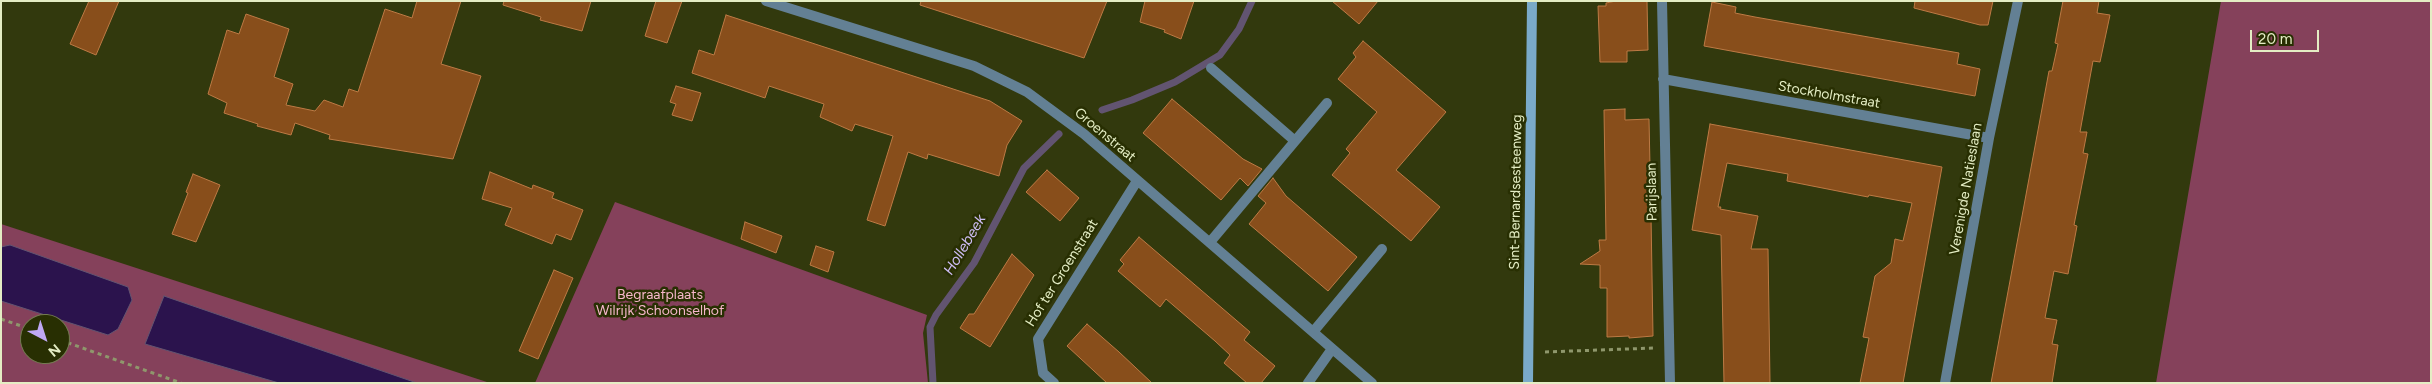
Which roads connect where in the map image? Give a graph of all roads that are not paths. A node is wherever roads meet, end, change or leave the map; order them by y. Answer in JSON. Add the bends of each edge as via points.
{"nodes":[{"id":1,"x":766,"y":1,"type":"edge"},
{"id":2,"x":1532,"y":1,"type":"edge"},
{"id":3,"x":1662,"y":1,"type":"edge"},
{"id":4,"x":2018,"y":1,"type":"edge"},
{"id":5,"x":1211,"y":68,"type":"dead end"},
{"id":6,"x":1663,"y":79,"type":"junction"},
{"id":7,"x":1327,"y":103,"type":"dead end"},
{"id":8,"x":1989,"y":138,"type":"junction"},
{"id":9,"x":1295,"y":141,"type":"junction"},
{"id":10,"x":1137,"y":181,"type":"junction"},
{"id":11,"x":1211,"y":241,"type":"junction"},
{"id":12,"x":1382,"y":249,"type":"dead end"},
{"id":13,"x":1313,"y":332,"type":"junction"},
{"id":14,"x":1332,"y":349,"type":"junction"},
{"id":15,"x":1054,"y":383,"type":"edge"},
{"id":16,"x":1308,"y":383,"type":"edge"},
{"id":17,"x":1372,"y":383,"type":"edge"},
{"id":18,"x":1528,"y":383,"type":"edge"},
{"id":19,"x":1670,"y":383,"type":"edge"},
{"id":20,"x":1945,"y":383,"type":"edge"}],
"edges":[{"from":1,"to":10,"type":"street","name":"Groenstraat","via":[[974,66],[1027,92],[1084,134]]},
{"from":2,"to":18,"type":"main road","name":"Sint-Bernardsesteenweg"},
{"from":3,"to":6,"type":"street","name":"Parijslaan"},
{"from":4,"to":8,"type":"street","name":"Verenigde Natieslaan"},
{"from":5,"to":9,"type":"street"},
{"from":6,"to":8,"type":"street","name":"Stockholmstraat"},
{"from":6,"to":19,"type":"street","name":"Parijslaan"},
{"from":7,"to":9,"type":"street"},
{"from":8,"to":20,"type":"street","name":"Verenigde Natieslaan"},
{"from":9,"to":11,"type":"street"},
{"from":10,"to":11,"type":"street","name":"Groenstraat"},
{"from":10,"to":15,"type":"street","name":"Hof ter Groenstraat","via":[[1038,339],[1043,373]]},
{"from":11,"to":13,"type":"street","name":"Groenstraat"},
{"from":12,"to":13,"type":"street"},
{"from":13,"to":14,"type":"street","name":"Groenstraat"},
{"from":14,"to":16,"type":"street"},
{"from":14,"to":17,"type":"street","name":"Groenstraat"}]}
